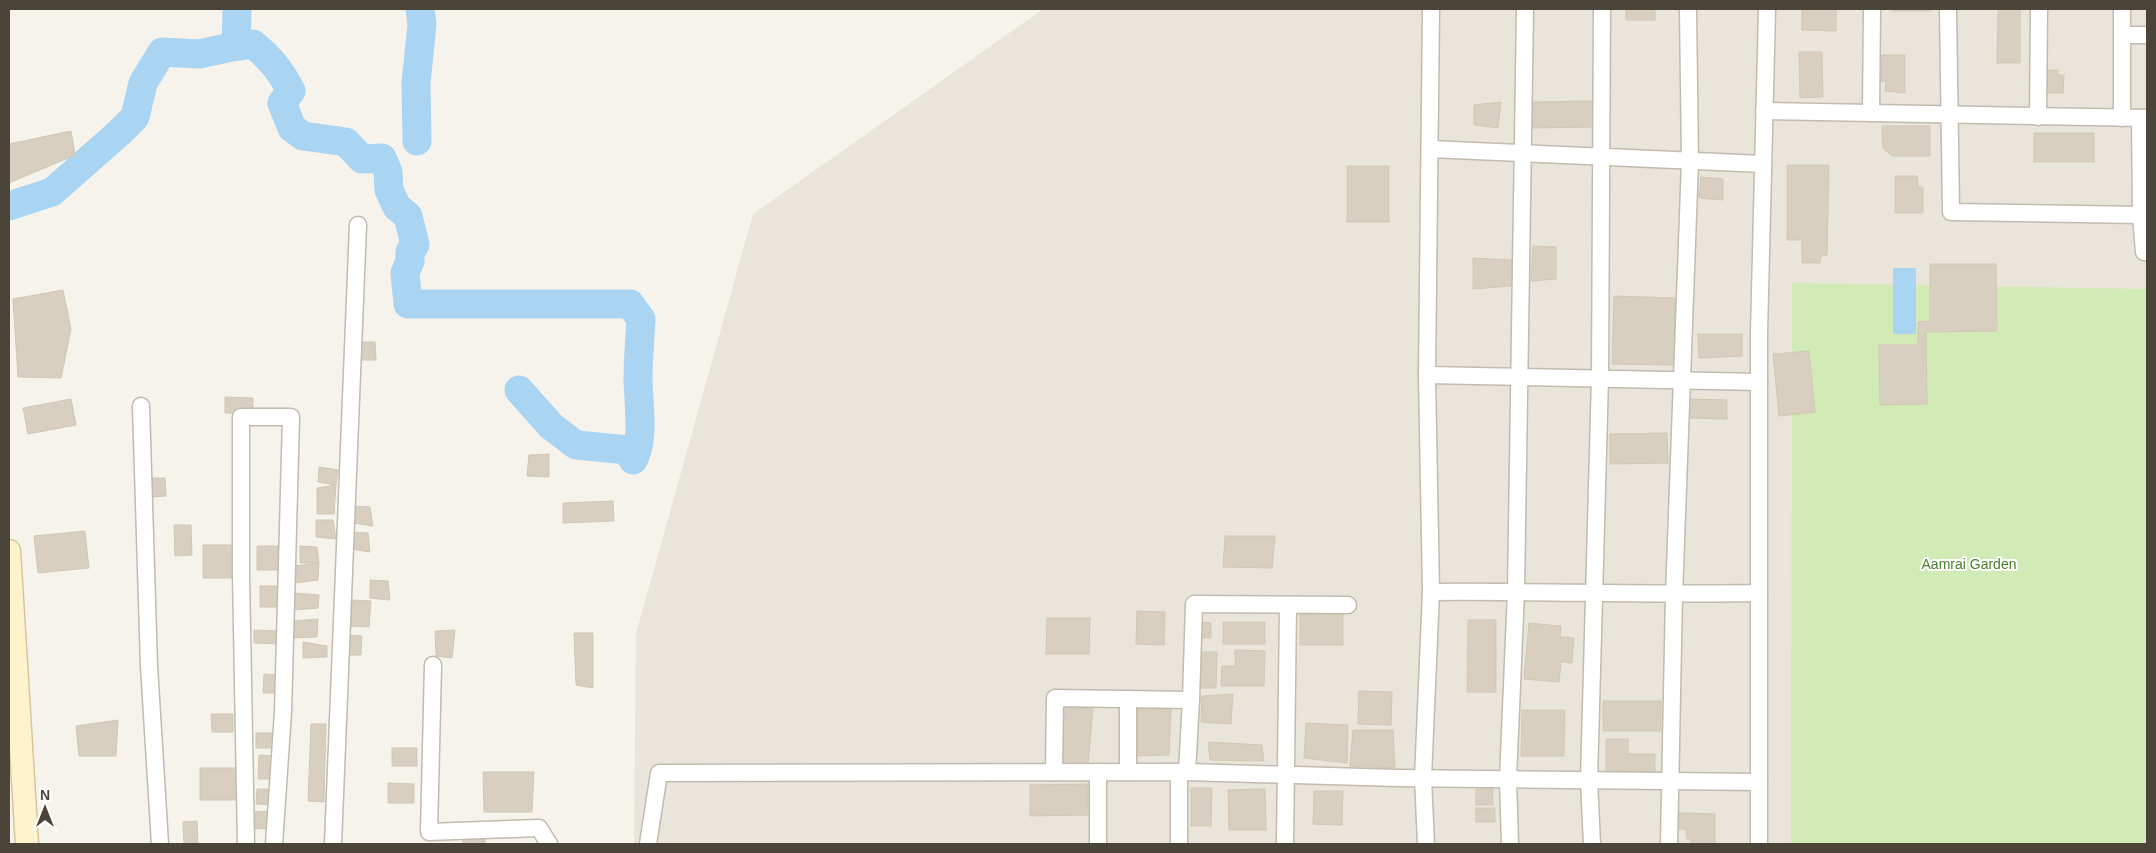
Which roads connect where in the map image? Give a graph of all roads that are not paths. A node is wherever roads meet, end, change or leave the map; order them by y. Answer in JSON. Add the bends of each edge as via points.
{"nodes":[{"id":1,"x":1432,"y":9,"type":"edge"},
{"id":2,"x":1525,"y":9,"type":"edge"},
{"id":3,"x":1602,"y":9,"type":"edge"},
{"id":4,"x":1688,"y":9,"type":"edge"},
{"id":5,"x":1767,"y":9,"type":"edge"},
{"id":6,"x":1872,"y":9,"type":"edge"},
{"id":7,"x":1948,"y":9,"type":"edge"},
{"id":8,"x":2039,"y":9,"type":"edge"},
{"id":9,"x":2122,"y":9,"type":"edge"},
{"id":10,"x":2122,"y":35,"type":"junction"},
{"id":11,"x":2147,"y":35,"type":"edge"},
{"id":12,"x":1764,"y":111,"type":"junction"},
{"id":13,"x":1871,"y":113,"type":"junction"},
{"id":14,"x":1951,"y":116,"type":"junction"},
{"id":15,"x":2038,"y":117,"type":"junction"},
{"id":16,"x":2122,"y":118,"type":"junction"},
{"id":17,"x":2144,"y":118,"type":"edge"},
{"id":18,"x":1430,"y":149,"type":"junction"},
{"id":19,"x":1523,"y":153,"type":"junction"},
{"id":20,"x":1602,"y":157,"type":"junction"},
{"id":21,"x":1690,"y":161,"type":"junction"},
{"id":22,"x":1763,"y":164,"type":"junction"},
{"id":23,"x":2141,"y":215,"type":"junction"},
{"id":24,"x":358,"y":225,"type":"dead end"},
{"id":25,"x":2147,"y":252,"type":"edge"},
{"id":26,"x":1427,"y":375,"type":"junction"},
{"id":27,"x":1519,"y":377,"type":"junction"},
{"id":28,"x":1600,"y":378,"type":"junction"},
{"id":29,"x":1683,"y":380,"type":"junction"},
{"id":30,"x":1759,"y":382,"type":"junction"},
{"id":31,"x":141,"y":406,"type":"dead end"},
{"id":32,"x":9,"y":551,"type":"edge"},
{"id":33,"x":1516,"y":591,"type":"junction"},
{"id":34,"x":1431,"y":592,"type":"junction"},
{"id":35,"x":1594,"y":592,"type":"junction"},
{"id":36,"x":1759,"y":593,"type":"junction"},
{"id":37,"x":1674,"y":595,"type":"junction"},
{"id":38,"x":1288,"y":605,"type":"junction"},
{"id":39,"x":1348,"y":606,"type":"dead end"},
{"id":40,"x":433,"y":665,"type":"dead end"},
{"id":41,"x":1128,"y":699,"type":"junction"},
{"id":42,"x":1191,"y":700,"type":"junction"},
{"id":43,"x":1054,"y":772,"type":"junction"},
{"id":44,"x":1098,"y":772,"type":"junction"},
{"id":45,"x":1128,"y":772,"type":"junction"},
{"id":46,"x":1183,"y":772,"type":"junction"},
{"id":47,"x":1285,"y":775,"type":"junction"},
{"id":48,"x":1423,"y":778,"type":"junction"},
{"id":49,"x":1508,"y":779,"type":"junction"},
{"id":50,"x":1589,"y":780,"type":"junction"},
{"id":51,"x":1669,"y":781,"type":"junction"},
{"id":52,"x":1759,"y":782,"type":"junction"},
{"id":53,"x":27,"y":844,"type":"edge"},
{"id":54,"x":160,"y":844,"type":"edge"},
{"id":55,"x":246,"y":844,"type":"edge"},
{"id":56,"x":274,"y":844,"type":"edge"},
{"id":57,"x":333,"y":844,"type":"edge"},
{"id":58,"x":549,"y":844,"type":"edge"},
{"id":59,"x":648,"y":844,"type":"edge"},
{"id":60,"x":1098,"y":844,"type":"edge"},
{"id":61,"x":1180,"y":844,"type":"edge"},
{"id":62,"x":1285,"y":844,"type":"edge"},
{"id":63,"x":1426,"y":844,"type":"edge"},
{"id":64,"x":1510,"y":844,"type":"edge"},
{"id":65,"x":1592,"y":844,"type":"edge"},
{"id":66,"x":1669,"y":844,"type":"edge"},
{"id":67,"x":1759,"y":844,"type":"edge"}],
"edges":[{"from":1,"to":18,"type":"street"},
{"from":2,"to":19,"type":"street"},
{"from":3,"to":20,"type":"street"},
{"from":4,"to":21,"type":"street"},
{"from":5,"to":12,"type":"street"},
{"from":6,"to":13,"type":"street"},
{"from":7,"to":14,"type":"street"},
{"from":8,"to":15,"type":"street"},
{"from":9,"to":10,"type":"street"},
{"from":10,"to":11,"type":"street"},
{"from":10,"to":16,"type":"street"},
{"from":12,"to":13,"type":"street"},
{"from":12,"to":22,"type":"street"},
{"from":13,"to":14,"type":"street"},
{"from":14,"to":15,"type":"street"},
{"from":14,"to":23,"type":"street","via":[[1951,212]]},
{"from":15,"to":16,"type":"street"},
{"from":16,"to":17,"type":"street"},
{"from":17,"to":23,"type":"street"},
{"from":18,"to":19,"type":"street"},
{"from":18,"to":26,"type":"street"},
{"from":19,"to":20,"type":"street"},
{"from":19,"to":27,"type":"street"},
{"from":20,"to":21,"type":"street"},
{"from":20,"to":28,"type":"street"},
{"from":21,"to":22,"type":"street"},
{"from":21,"to":29,"type":"street"},
{"from":22,"to":30,"type":"street"},
{"from":23,"to":25,"type":"street","via":[[2144,252]]},
{"from":24,"to":57,"type":"street"},
{"from":26,"to":27,"type":"street"},
{"from":26,"to":34,"type":"street"},
{"from":27,"to":28,"type":"street"},
{"from":27,"to":33,"type":"street"},
{"from":28,"to":29,"type":"street"},
{"from":28,"to":35,"type":"street"},
{"from":29,"to":30,"type":"street"},
{"from":29,"to":37,"type":"street"},
{"from":30,"to":36,"type":"street"},
{"from":31,"to":54,"type":"street","via":[[149,666]]},
{"from":32,"to":53,"type":"main road"},
{"from":33,"to":34,"type":"street"},
{"from":33,"to":35,"type":"street"},
{"from":33,"to":49,"type":"street"},
{"from":34,"to":48,"type":"street"},
{"from":35,"to":37,"type":"street"},
{"from":35,"to":50,"type":"street"},
{"from":36,"to":37,"type":"street"},
{"from":36,"to":52,"type":"street"},
{"from":37,"to":51,"type":"street"},
{"from":38,"to":39,"type":"street"},
{"from":38,"to":42,"type":"street","via":[[1194,604]]},
{"from":38,"to":47,"type":"street"},
{"from":40,"to":58,"type":"street","via":[[429,832],[539,828]]},
{"from":41,"to":42,"type":"street"},
{"from":41,"to":43,"type":"street","via":[[1055,698]]},
{"from":41,"to":45,"type":"street"},
{"from":42,"to":46,"type":"street"},
{"from":43,"to":44,"type":"street"},
{"from":43,"to":59,"type":"street","via":[[659,773]]},
{"from":44,"to":45,"type":"street"},
{"from":44,"to":60,"type":"street"},
{"from":45,"to":46,"type":"street"},
{"from":46,"to":47,"type":"street"},
{"from":46,"to":61,"type":"street"},
{"from":47,"to":48,"type":"street"},
{"from":47,"to":62,"type":"street"},
{"from":48,"to":49,"type":"street"},
{"from":48,"to":63,"type":"street"},
{"from":49,"to":50,"type":"street"},
{"from":49,"to":64,"type":"street"},
{"from":50,"to":51,"type":"street"},
{"from":50,"to":65,"type":"street"},
{"from":51,"to":52,"type":"street"},
{"from":51,"to":66,"type":"street"},
{"from":52,"to":67,"type":"street"},
{"from":55,"to":56,"type":"street","via":[[241,417],[291,417],[284,712]]}]}
